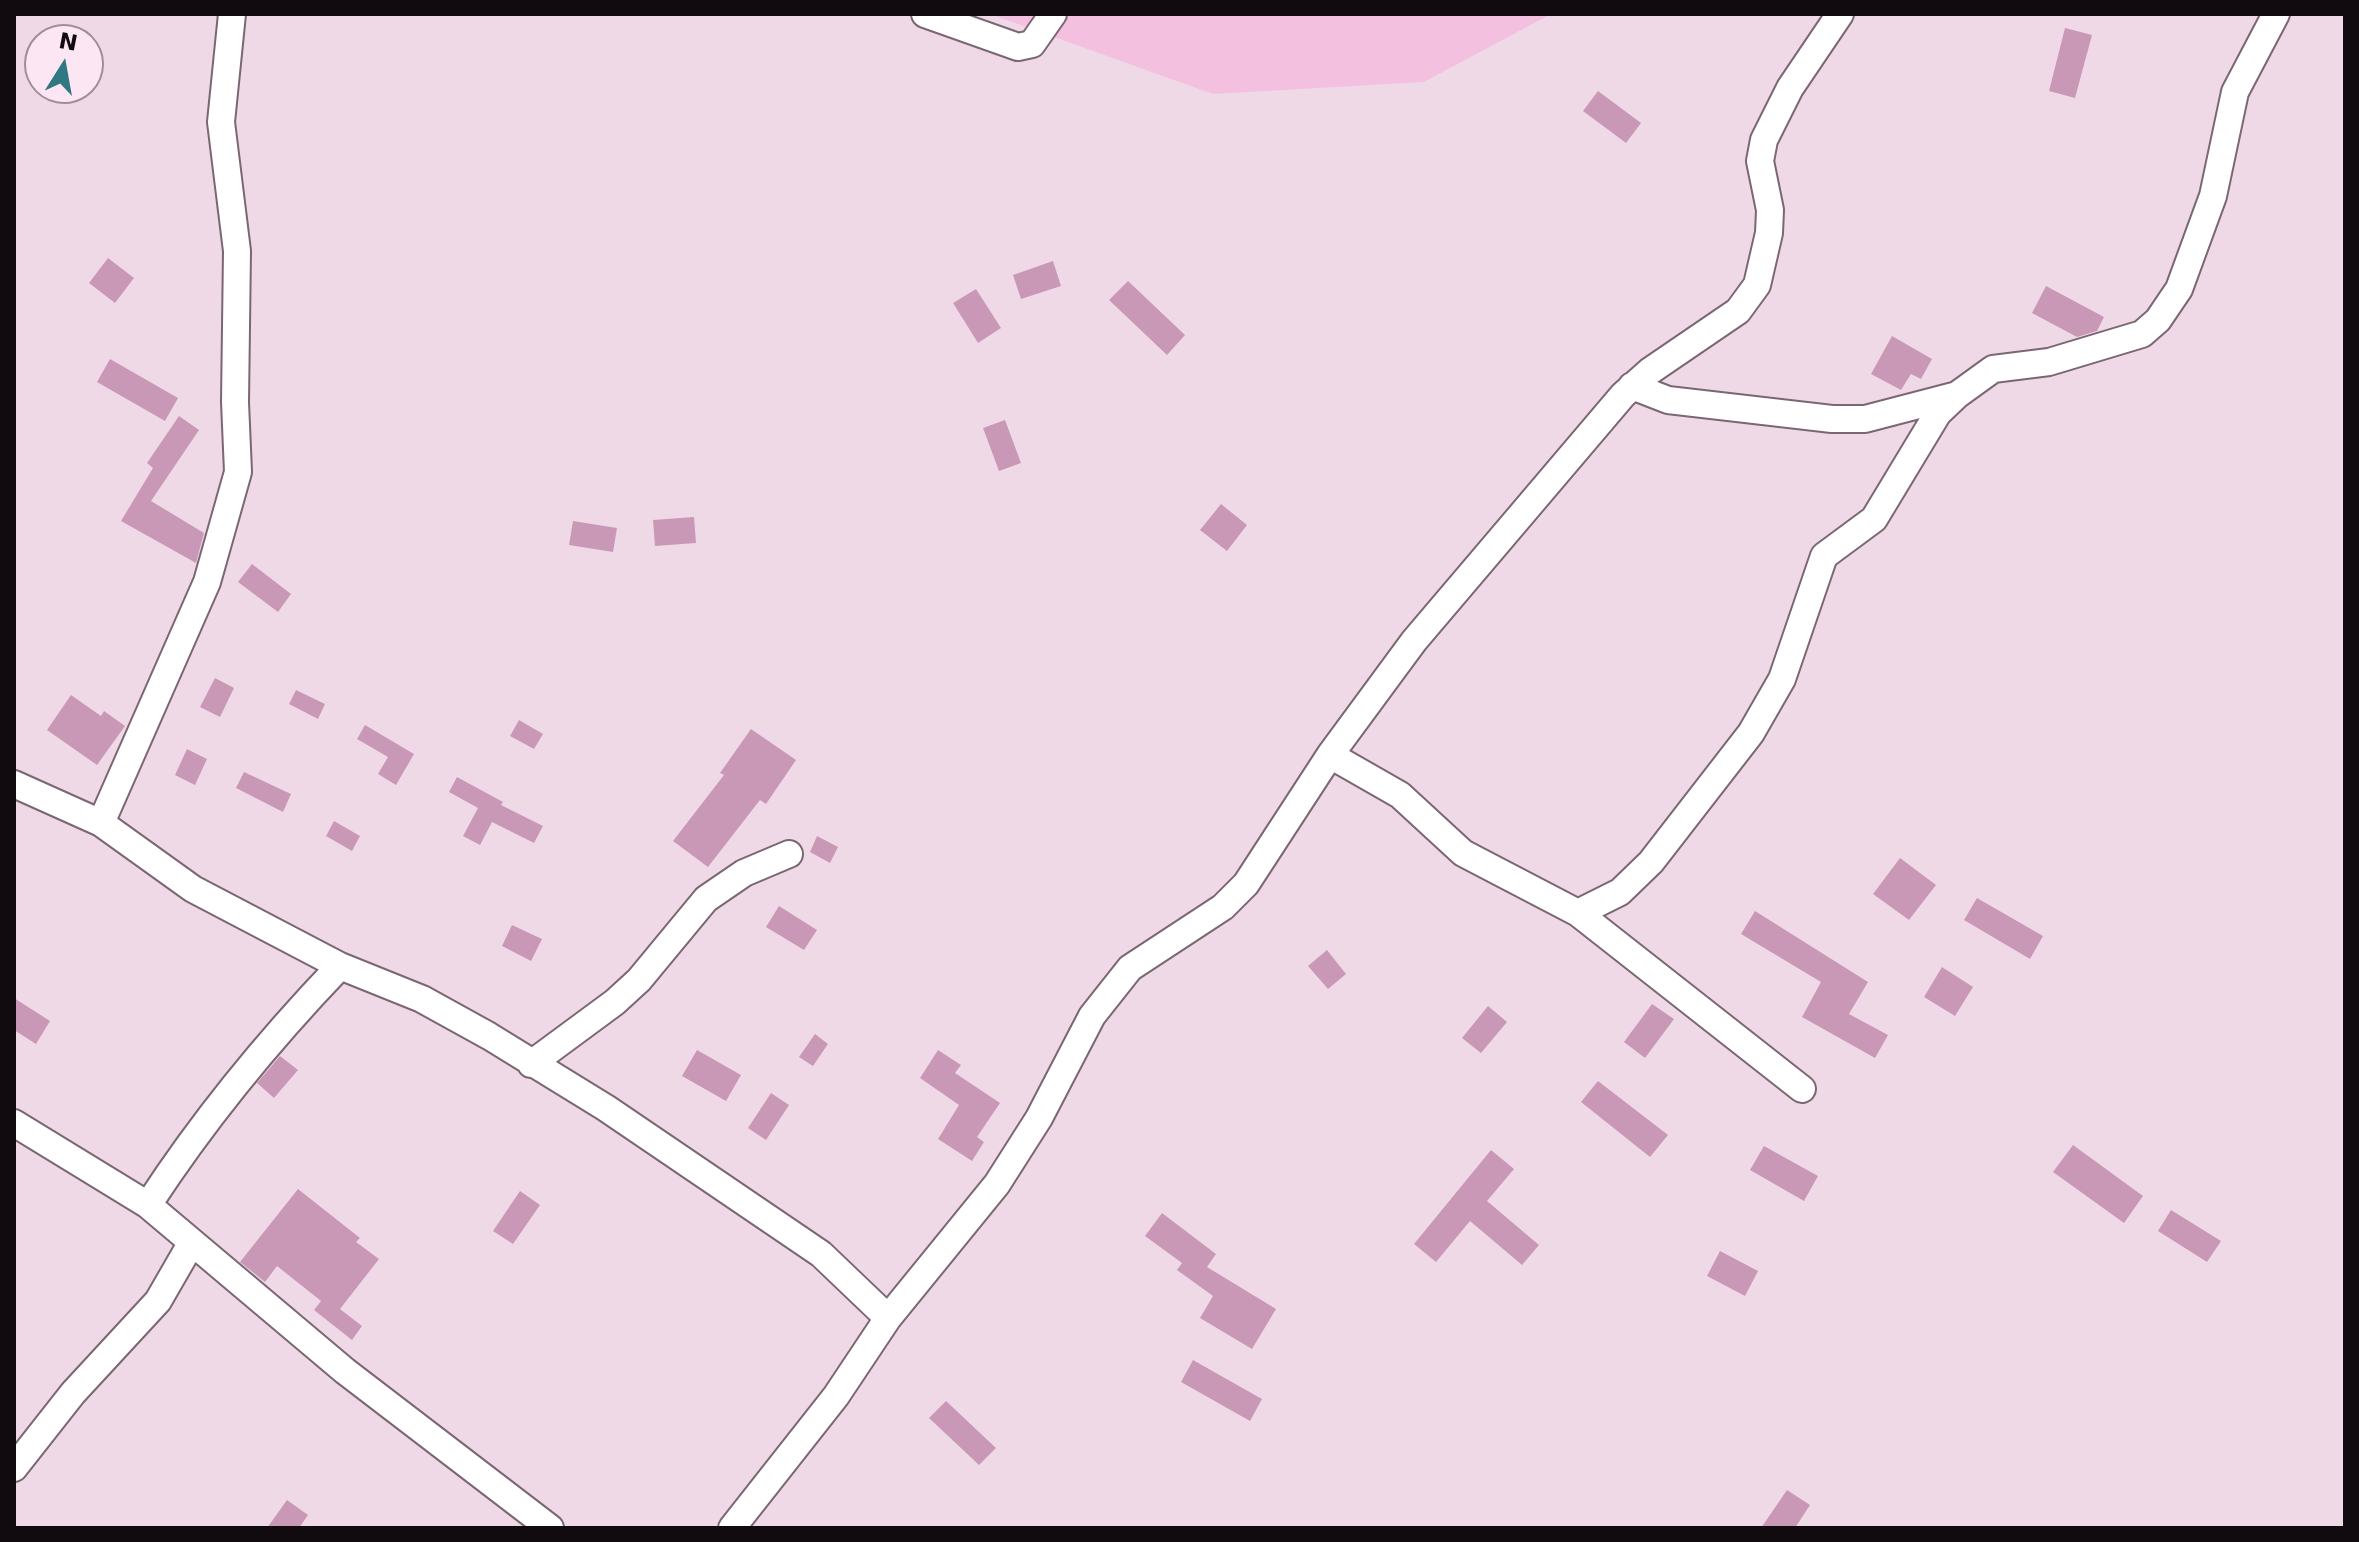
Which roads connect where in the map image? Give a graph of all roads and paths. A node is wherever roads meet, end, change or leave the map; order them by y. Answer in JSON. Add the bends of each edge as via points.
{"nodes":[{"id":1,"x":232,"y":14,"type":"edge"},
{"id":2,"x":925,"y":14,"type":"edge"},
{"id":3,"x":1053,"y":14,"type":"edge"},
{"id":4,"x":1840,"y":14,"type":"edge"},
{"id":5,"x":2276,"y":14,"type":"edge"},
{"id":6,"x":1632,"y":386,"type":"junction"},
{"id":7,"x":1957,"y":395,"type":"junction"},
{"id":8,"x":1330,"y":755,"type":"junction"},
{"id":9,"x":14,"y":784,"type":"edge"},
{"id":10,"x":101,"y":823,"type":"junction"},
{"id":11,"x":789,"y":854,"type":"dead end"},
{"id":12,"x":1578,"y":913,"type":"junction"},
{"id":13,"x":340,"y":966,"type":"junction"},
{"id":14,"x":531,"y":1064,"type":"junction"},
{"id":15,"x":1802,"y":1089,"type":"dead end"},
{"id":16,"x":14,"y":1123,"type":"edge"},
{"id":17,"x":148,"y":1205,"type":"junction"},
{"id":18,"x":192,"y":1242,"type":"junction"},
{"id":19,"x":888,"y":1318,"type":"junction"},
{"id":20,"x":14,"y":1468,"type":"edge"},
{"id":21,"x":550,"y":1528,"type":"edge"},
{"id":22,"x":732,"y":1528,"type":"edge"}],
"edges":[{"from":1,"to":10,"type":"street","via":[[221,122],[237,251],[238,472],[207,582]]},
{"from":2,"to":3,"type":"street","via":[[1018,47],[1032,44]]},
{"from":4,"to":6,"type":"street","via":[[1790,88],[1764,140],[1760,161],[1769,233],[1757,285],[1738,311]]},
{"from":5,"to":7,"type":"street","via":[[2235,92],[2213,196],[2179,289],[2158,320],[2142,334],[2049,362],[1993,369]]},
{"from":6,"to":7,"type":"street","via":[[1668,400],[1832,419],[1865,419]]},
{"from":6,"to":8,"type":"street","via":[[1414,641]]},
{"from":7,"to":12,"type":"street","via":[[1938,413],[1874,519],[1824,556],[1782,679],[1751,733],[1651,862],[1620,892]]},
{"from":8,"to":12,"type":"street","via":[[1400,795],[1463,853]]},
{"from":8,"to":19,"type":"street","via":[[1246,884],[1223,907],[1130,968],[1092,1016],[1039,1118],[997,1184]]},
{"from":9,"to":10,"type":"street"},
{"from":10,"to":13,"type":"street","via":[[193,889]]},
{"from":11,"to":14,"type":"street","via":[[744,873],[706,899],[639,980]]},
{"from":12,"to":15,"type":"street"},
{"from":13,"to":14,"type":"street","via":[[422,999]]},
{"from":13,"to":17,"type":"street","via":[[280,1028],[187,1145]]},
{"from":14,"to":19,"type":"street","via":[[606,1108],[821,1254]]},
{"from":16,"to":17,"type":"street"},
{"from":17,"to":18,"type":"street"},
{"from":18,"to":20,"type":"street","via":[[158,1301],[73,1393]]},
{"from":18,"to":21,"type":"street","via":[[345,1371]]},
{"from":19,"to":22,"type":"street","via":[[836,1396]]}]}
